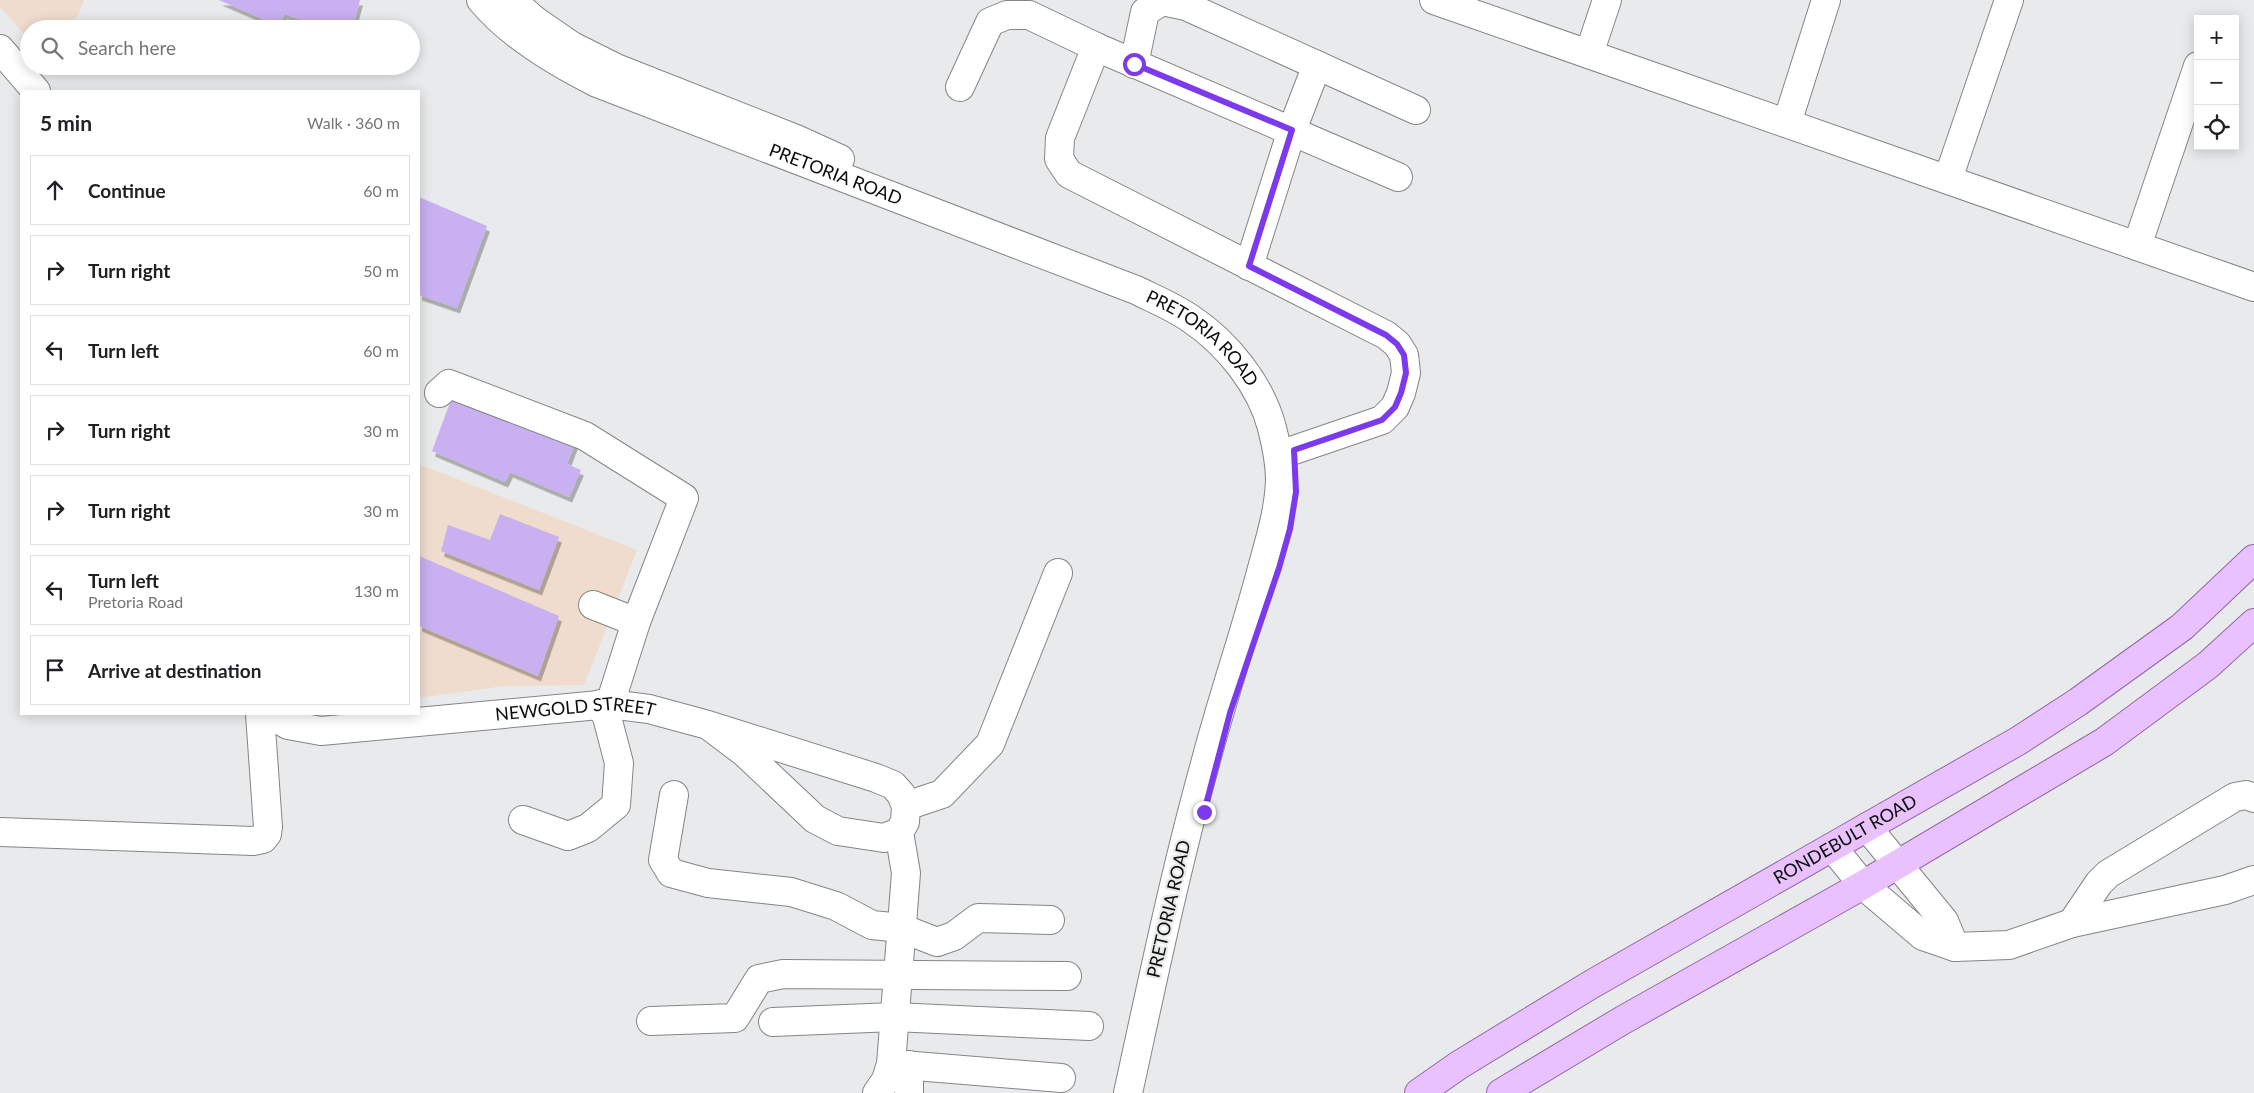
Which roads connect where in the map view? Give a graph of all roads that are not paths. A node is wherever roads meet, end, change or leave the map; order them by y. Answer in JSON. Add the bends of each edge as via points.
{"nodes":[{"id":1,"x":481,"y":0,"type":"edge"},
{"id":2,"x":512,"y":0,"type":"edge"},
{"id":3,"x":1434,"y":0,"type":"edge"},
{"id":4,"x":1607,"y":0,"type":"edge"},
{"id":5,"x":1826,"y":0,"type":"edge"},
{"id":6,"x":2009,"y":0,"type":"edge"},
{"id":7,"x":1096,"y":47,"type":"junction"},
{"id":8,"x":0,"y":49,"type":"edge"},
{"id":9,"x":1589,"y":54,"type":"junction"},
{"id":10,"x":1134,"y":64,"type":"junction"},
{"id":11,"x":585,"y":65,"type":"junction"},
{"id":12,"x":1317,"y":65,"type":"junction"},
{"id":13,"x":20,"y":72,"type":"edge"},
{"id":14,"x":22,"y":75,"type":"edge"},
{"id":15,"x":2194,"y":78,"type":"edge"},
{"id":16,"x":960,"y":87,"type":"dead end"},
{"id":17,"x":35,"y":90,"type":"edge"},
{"id":18,"x":1416,"y":110,"type":"dead end"},
{"id":19,"x":1787,"y":123,"type":"junction"},
{"id":20,"x":1292,"y":130,"type":"junction"},
{"id":21,"x":1398,"y":176,"type":"dead end"},
{"id":22,"x":1948,"y":179,"type":"junction"},
{"id":23,"x":2137,"y":246,"type":"junction"},
{"id":24,"x":1249,"y":266,"type":"junction"},
{"id":25,"x":2254,"y":287,"type":"edge"},
{"id":26,"x":438,"y":393,"type":"dead end"},
{"id":27,"x":1280,"y":423,"type":"junction"},
{"id":28,"x":1294,"y":450,"type":"junction"},
{"id":29,"x":2254,"y":559,"type":"edge"},
{"id":30,"x":1058,"y":573,"type":"dead end"},
{"id":31,"x":593,"y":605,"type":"dead end"},
{"id":32,"x":636,"y":622,"type":"junction"},
{"id":33,"x":2254,"y":623,"type":"edge"},
{"id":34,"x":605,"y":704,"type":"junction"},
{"id":35,"x":260,"y":715,"type":"edge"},
{"id":36,"x":271,"y":715,"type":"edge"},
{"id":37,"x":364,"y":720,"type":"edge"},
{"id":38,"x":708,"y":725,"type":"junction"},
{"id":39,"x":674,"y":795,"type":"dead end"},
{"id":40,"x":2254,"y":798,"type":"edge"},
{"id":41,"x":902,"y":819,"type":"junction"},
{"id":42,"x":523,"y":820,"type":"dead end"},
{"id":43,"x":1867,"y":827,"type":"junction"},
{"id":44,"x":0,"y":832,"type":"edge"},
{"id":45,"x":1833,"y":848,"type":"junction"},
{"id":46,"x":1896,"y":864,"type":"junction"},
{"id":47,"x":2254,"y":880,"type":"edge"},
{"id":48,"x":1863,"y":885,"type":"junction"},
{"id":49,"x":1175,"y":910,"type":"junction"},
{"id":50,"x":1050,"y":920,"type":"dead end"},
{"id":51,"x":2072,"y":923,"type":"junction"},
{"id":52,"x":901,"y":928,"type":"junction"},
{"id":53,"x":1955,"y":946,"type":"junction"},
{"id":54,"x":898,"y":975,"type":"junction"},
{"id":55,"x":1067,"y":976,"type":"dead end"},
{"id":56,"x":894,"y":1017,"type":"junction"},
{"id":57,"x":651,"y":1021,"type":"dead end"},
{"id":58,"x":773,"y":1022,"type":"dead end"},
{"id":59,"x":1089,"y":1026,"type":"dead end"},
{"id":60,"x":900,"y":1065,"type":"junction"},
{"id":61,"x":1061,"y":1078,"type":"dead end"},
{"id":62,"x":877,"y":1093,"type":"edge"},
{"id":63,"x":909,"y":1093,"type":"edge"},
{"id":64,"x":1128,"y":1093,"type":"edge"},
{"id":65,"x":1142,"y":1093,"type":"edge"},
{"id":66,"x":1419,"y":1093,"type":"edge"},
{"id":67,"x":1501,"y":1093,"type":"edge"}],
"edges":[{"from":1,"to":11,"type":"street","name":"PRETORIA ROAD","via":[[524,39],[562,66]]},
{"from":2,"to":11,"type":"street","name":"PRETORIA ROAD","via":[[572,46]]},
{"from":3,"to":9,"type":"street"},
{"from":4,"to":9,"type":"street"},
{"from":5,"to":19,"type":"street"},
{"from":6,"to":22,"type":"street"},
{"from":7,"to":10,"type":"street"},
{"from":7,"to":16,"type":"street","via":[[1029,15],[1006,15],[990,22]]},
{"from":7,"to":24,"type":"street","via":[[1060,138],[1059,159],[1069,174]]},
{"from":8,"to":13,"type":"street"},
{"from":9,"to":19,"type":"street"},
{"from":10,"to":12,"type":"street","via":[[1145,12],[1162,1],[1186,6]]},
{"from":10,"to":20,"type":"street"},
{"from":11,"to":27,"type":"street","name":"PRETORIA ROAD","via":[[616,68],[1192,302],[1218,320],[1248,348],[1272,382]]},
{"from":12,"to":18,"type":"street"},
{"from":12,"to":20,"type":"street"},
{"from":14,"to":17,"type":"street"},
{"from":15,"to":23,"type":"street"},
{"from":19,"to":22,"type":"street"},
{"from":20,"to":21,"type":"street"},
{"from":20,"to":24,"type":"street"},
{"from":22,"to":23,"type":"street"},
{"from":23,"to":25,"type":"street"},
{"from":24,"to":28,"type":"street","via":[[1386,335],[1404,355],[1406,373],[1401,393],[1395,407],[1382,420]]},
{"from":26,"to":32,"type":"street","via":[[449,384],[586,436],[684,498]]},
{"from":27,"to":28,"type":"street","name":"PRETORIA ROAD"},
{"from":27,"to":49,"type":"street","name":"PRETORIA ROAD","via":[[1278,503],[1204,764]]},
{"from":28,"to":49,"type":"street","name":"PRETORIA ROAD","via":[[1296,492],[1290,529],[1230,713]]},
{"from":29,"to":43,"type":"main road","name":"RONDEBULT ROAD","via":[[2182,627],[2078,702],[2018,741]]},
{"from":30,"to":41,"type":"street","via":[[990,744],[942,794]]},
{"from":31,"to":32,"type":"street"},
{"from":32,"to":34,"type":"street"},
{"from":33,"to":46,"type":"main road","via":[[2208,665],[2104,742]]},
{"from":34,"to":37,"type":"street","name":"NEWGOLD STREET"},
{"from":34,"to":38,"type":"street","name":"NEWGOLD STREET","via":[[649,709]]},
{"from":34,"to":42,"type":"street","via":[[619,763],[616,805],[588,828],[568,836]]},
{"from":35,"to":44,"type":"street","via":[[268,827],[263,839],[235,841]]},
{"from":36,"to":37,"type":"street","name":"NEWGOLD STREET","via":[[288,725],[321,731]]},
{"from":38,"to":41,"type":"street","name":"NEWGOLD STREET","via":[[893,785],[901,794]]},
{"from":38,"to":41,"type":"street","via":[[745,753],[815,818],[838,831],[884,838]]},
{"from":39,"to":52,"type":"street","via":[[663,860],[672,873],[708,883],[791,892],[836,906],[872,925]]},
{"from":40,"to":51,"type":"street","via":[[2246,795],[2235,797],[2108,874],[2098,883]]},
{"from":41,"to":52,"type":"street","via":[[906,873]]},
{"from":43,"to":45,"type":"main road","name":"RONDEBULT ROAD"},
{"from":43,"to":46,"type":"street"},
{"from":45,"to":48,"type":"street"},
{"from":45,"to":66,"type":"main road","name":"RONDEBULT ROAD","via":[[1592,984]]},
{"from":46,"to":48,"type":"main road"},
{"from":46,"to":53,"type":"street","via":[[1944,921]]},
{"from":47,"to":51,"type":"street","via":[[2225,890]]},
{"from":48,"to":53,"type":"street","via":[[1923,936]]},
{"from":48,"to":67,"type":"main road","via":[[1623,1020]]},
{"from":49,"to":64,"type":"street","name":"PRETORIA ROAD"},
{"from":49,"to":65,"type":"street","name":"PRETORIA ROAD"},
{"from":50,"to":52,"type":"street","via":[[978,918],[954,936],[937,942]]},
{"from":51,"to":53,"type":"street","via":[[2009,945]]},
{"from":52,"to":54,"type":"street"},
{"from":54,"to":55,"type":"street"},
{"from":54,"to":56,"type":"street"},
{"from":54,"to":57,"type":"street","via":[[783,974],[759,979],[735,1018]]},
{"from":56,"to":58,"type":"street"},
{"from":56,"to":59,"type":"street"},
{"from":56,"to":60,"type":"street"},
{"from":60,"to":61,"type":"street"},
{"from":60,"to":62,"type":"street"},
{"from":60,"to":63,"type":"street"}]}
